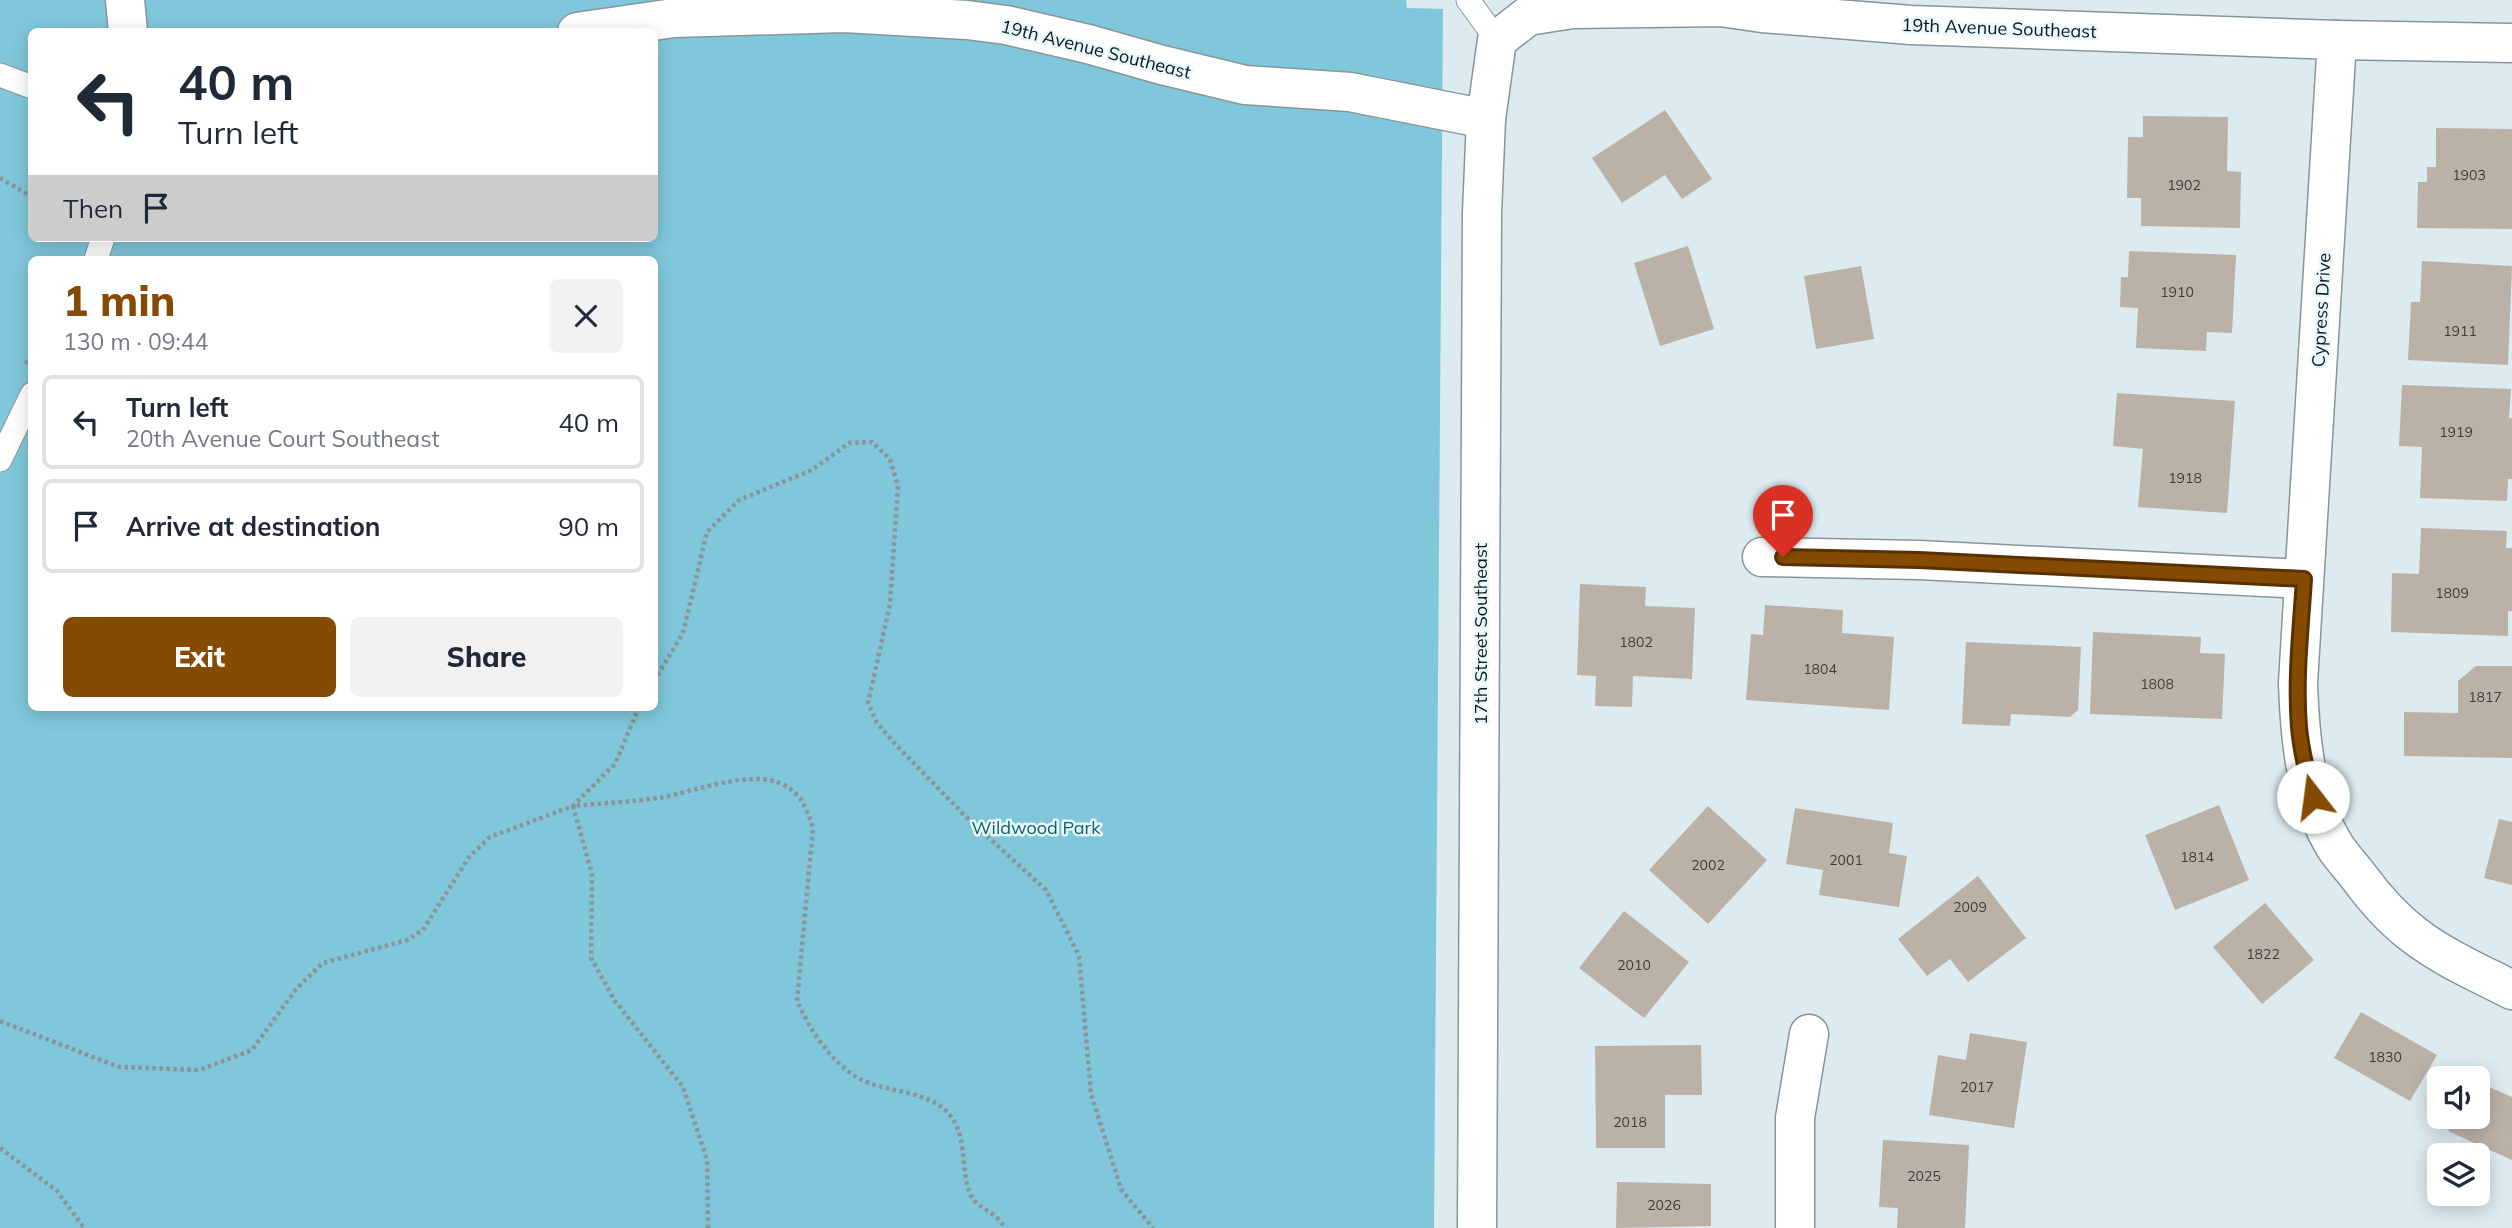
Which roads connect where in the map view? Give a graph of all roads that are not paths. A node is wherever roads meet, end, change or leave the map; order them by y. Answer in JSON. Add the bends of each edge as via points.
{"nodes":[{"id":1,"x":125,"y":0,"type":"edge"},
{"id":2,"x":1468,"y":0,"type":"edge"},
{"id":3,"x":1721,"y":3,"type":"edge"},
{"id":4,"x":128,"y":28,"type":"edge"},
{"id":5,"x":605,"y":28,"type":"edge"},
{"id":6,"x":1497,"y":40,"type":"junction"},
{"id":7,"x":2337,"y":40,"type":"junction"},
{"id":8,"x":2512,"y":43,"type":"edge"},
{"id":9,"x":0,"y":75,"type":"edge"},
{"id":10,"x":28,"y":86,"type":"edge"},
{"id":11,"x":1486,"y":119,"type":"junction"},
{"id":12,"x":28,"y":402,"type":"edge"},
{"id":13,"x":0,"y":460,"type":"edge"},
{"id":14,"x":1762,"y":557,"type":"dead end"},
{"id":15,"x":2304,"y":579,"type":"junction"},
{"id":16,"x":2512,"y":990,"type":"edge"},
{"id":17,"x":1809,"y":1034,"type":"dead end"},
{"id":18,"x":1477,"y":1228,"type":"edge"},
{"id":19,"x":1795,"y":1228,"type":"edge"}],
"edges":[{"from":1,"to":4,"type":"street"},
{"from":2,"to":6,"type":"lane"},
{"from":3,"to":6,"type":"street","name":"19th Avenue Southeast","via":[[1572,9],[1528,16]]},
{"from":3,"to":7,"type":"street","name":"19th Avenue Southeast","via":[[1762,13],[1911,25]]},
{"from":5,"to":11,"type":"street","name":"19th Avenue Southeast","via":[[674,18],[844,13],[967,20],[1088,44],[1245,85],[1350,92]]},
{"from":6,"to":11,"type":"street","name":"17th Street Southeast"},
{"from":7,"to":8,"type":"street","name":"19th Avenue Southeast"},
{"from":7,"to":15,"type":"street","name":"Cypress Drive"},
{"from":9,"to":10,"type":"lane"},
{"from":11,"to":18,"type":"street","name":"17th Street Southeast"},
{"from":12,"to":13,"type":"lane"},
{"from":14,"to":15,"type":"street","via":[[1933,560]]},
{"from":15,"to":16,"type":"street","name":"Cypress Drive","via":[[2299,727],[2313,797],[2335,847],[2380,904],[2414,935]]},
{"from":17,"to":19,"type":"street","via":[[1795,1118]]}]}
